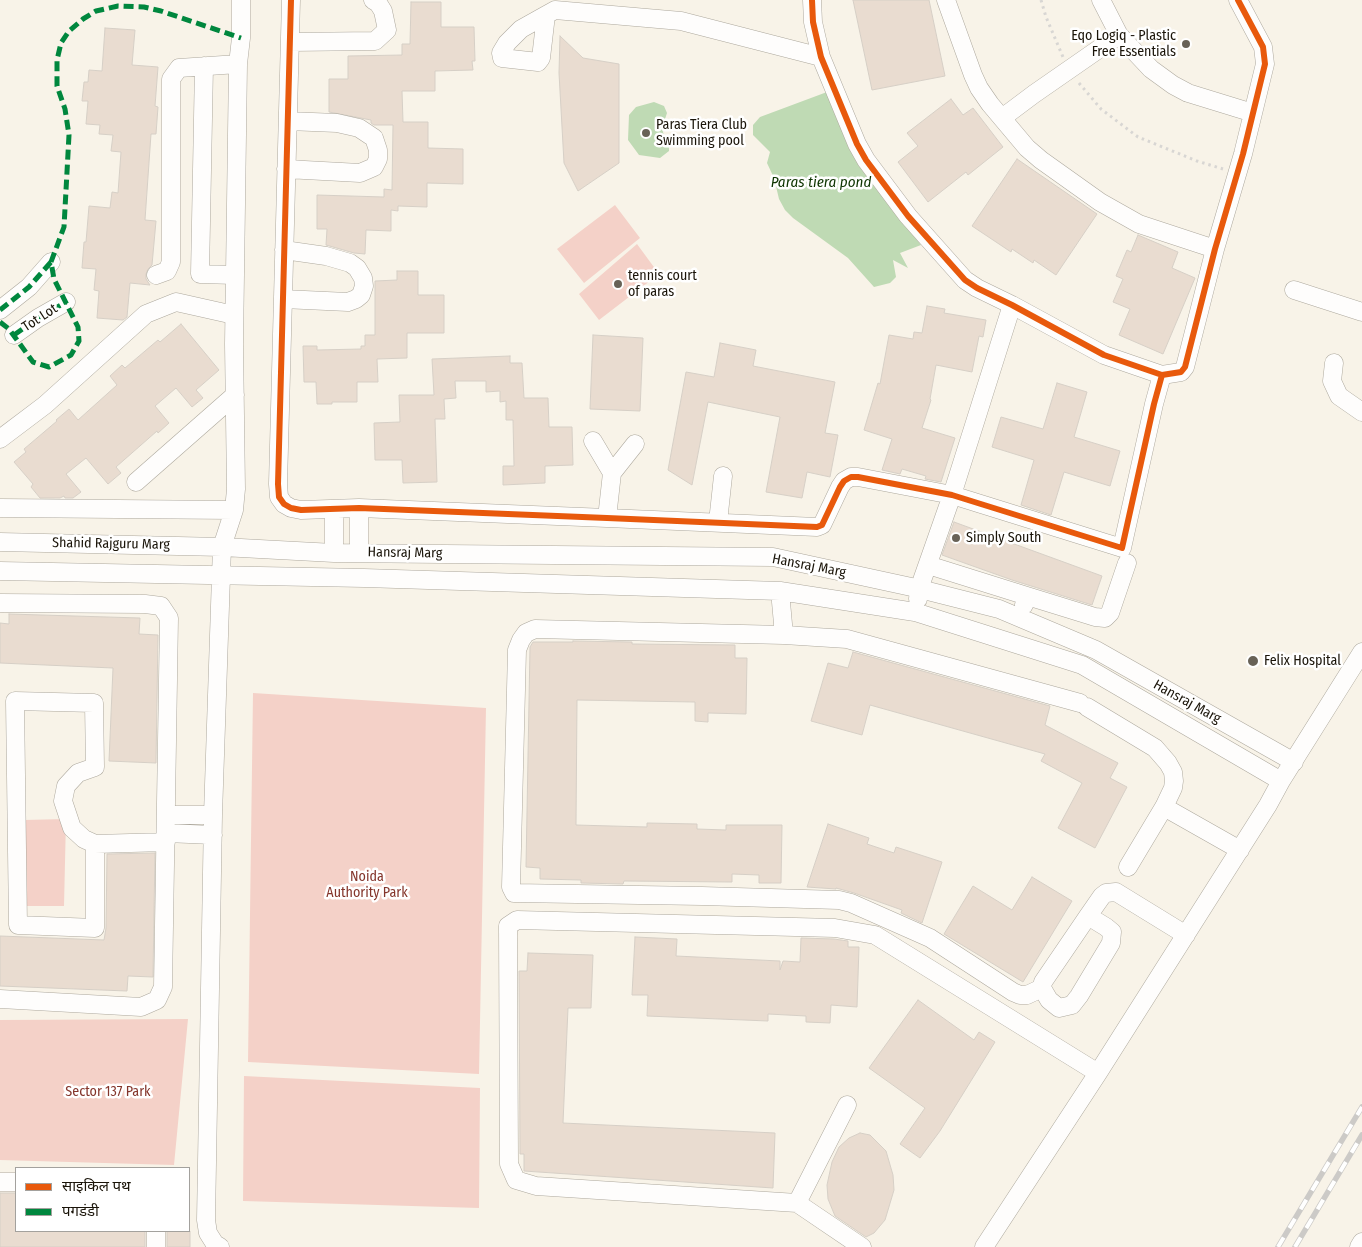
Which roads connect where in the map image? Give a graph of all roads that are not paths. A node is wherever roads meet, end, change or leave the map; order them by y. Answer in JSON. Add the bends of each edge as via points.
{"nodes":[{"id":1,"x":241,"y":0,"type":"edge"},
{"id":2,"x":291,"y":0,"type":"edge"},
{"id":3,"x":373,"y":0,"type":"edge"},
{"id":4,"x":812,"y":0,"type":"edge"},
{"id":5,"x":946,"y":0,"type":"edge"},
{"id":6,"x":1101,"y":0,"type":"edge"},
{"id":7,"x":1238,"y":0,"type":"edge"},
{"id":8,"x":546,"y":15,"type":"dead end"},
{"id":9,"x":1119,"y":35,"type":"junction"},
{"id":10,"x":290,"y":42,"type":"junction"},
{"id":11,"x":821,"y":57,"type":"junction"},
{"id":12,"x":238,"y":64,"type":"junction"},
{"id":13,"x":204,"y":66,"type":"junction"},
{"id":14,"x":1253,"y":113,"type":"junction"},
{"id":15,"x":1002,"y":118,"type":"junction"},
{"id":16,"x":288,"y":121,"type":"junction"},
{"id":17,"x":286,"y":169,"type":"junction"},
{"id":18,"x":1215,"y":249,"type":"junction"},
{"id":19,"x":284,"y":250,"type":"junction"},
{"id":20,"x":51,"y":262,"type":"dead end"},
{"id":21,"x":235,"y":275,"type":"junction"},
{"id":22,"x":156,"y":276,"type":"dead end"},
{"id":23,"x":1294,"y":290,"type":"dead end"},
{"id":24,"x":283,"y":299,"type":"junction"},
{"id":25,"x":66,"y":302,"type":"dead end"},
{"id":26,"x":1012,"y":305,"type":"junction"},
{"id":27,"x":0,"y":310,"type":"edge"},
{"id":28,"x":1362,"y":312,"type":"edge"},
{"id":29,"x":234,"y":315,"type":"junction"},
{"id":30,"x":14,"y":335,"type":"dead end"},
{"id":31,"x":1334,"y":363,"type":"dead end"},
{"id":32,"x":1162,"y":375,"type":"junction"},
{"id":33,"x":235,"y":395,"type":"junction"},
{"id":34,"x":1362,"y":412,"type":"edge"},
{"id":35,"x":0,"y":439,"type":"edge"},
{"id":36,"x":593,"y":441,"type":"dead end"},
{"id":37,"x":635,"y":444,"type":"dead end"},
{"id":38,"x":612,"y":473,"type":"junction"},
{"id":39,"x":723,"y":476,"type":"dead end"},
{"id":40,"x":136,"y":482,"type":"dead end"},
{"id":41,"x":952,"y":495,"type":"junction"},
{"id":42,"x":0,"y":508,"type":"edge"},
{"id":43,"x":359,"y":508,"type":"junction"},
{"id":44,"x":334,"y":509,"type":"junction"},
{"id":45,"x":234,"y":510,"type":"junction"},
{"id":46,"x":608,"y":518,"type":"junction"},
{"id":47,"x":718,"y":522,"type":"junction"},
{"id":48,"x":0,"y":542,"type":"edge"},
{"id":49,"x":222,"y":547,"type":"junction"},
{"id":50,"x":334,"y":553,"type":"junction"},
{"id":51,"x":359,"y":553,"type":"junction"},
{"id":52,"x":1127,"y":563,"type":"dead end"},
{"id":53,"x":928,"y":564,"type":"junction"},
{"id":54,"x":0,"y":571,"type":"edge"},
{"id":55,"x":221,"y":576,"type":"junction"},
{"id":56,"x":919,"y":589,"type":"junction"},
{"id":57,"x":780,"y":591,"type":"junction"},
{"id":58,"x":1027,"y":596,"type":"junction"},
{"id":59,"x":0,"y":603,"type":"edge"},
{"id":60,"x":915,"y":612,"type":"junction"},
{"id":61,"x":1020,"y":618,"type":"junction"},
{"id":62,"x":784,"y":635,"type":"junction"},
{"id":63,"x":1362,"y":652,"type":"edge"},
{"id":64,"x":1294,"y":762,"type":"junction"},
{"id":65,"x":1281,"y":781,"type":"junction"},
{"id":66,"x":8,"y":807,"type":"edge"},
{"id":67,"x":1164,"y":807,"type":"junction"},
{"id":68,"x":166,"y":815,"type":"junction"},
{"id":69,"x":213,"y":815,"type":"junction"},
{"id":70,"x":213,"y":836,"type":"junction"},
{"id":71,"x":166,"y":838,"type":"junction"},
{"id":72,"x":94,"y":844,"type":"junction"},
{"id":73,"x":1240,"y":850,"type":"junction"},
{"id":74,"x":1128,"y":867,"type":"dead end"},
{"id":75,"x":1088,"y":916,"type":"junction"},
{"id":76,"x":1186,"y":935,"type":"junction"},
{"id":77,"x":1042,"y":988,"type":"junction"},
{"id":78,"x":0,"y":999,"type":"edge"},
{"id":79,"x":1098,"y":1073,"type":"junction"},
{"id":80,"x":847,"y":1105,"type":"dead end"},
{"id":81,"x":0,"y":1182,"type":"edge"},
{"id":82,"x":15,"y":1182,"type":"edge"},
{"id":83,"x":797,"y":1203,"type":"junction"},
{"id":84,"x":156,"y":1232,"type":"edge"},
{"id":85,"x":1362,"y":1242,"type":"edge"},
{"id":86,"x":156,"y":1247,"type":"edge"},
{"id":87,"x":220,"y":1247,"type":"edge"},
{"id":88,"x":862,"y":1247,"type":"edge"},
{"id":89,"x":984,"y":1247,"type":"edge"},
{"id":90,"x":1359,"y":1247,"type":"edge"}],
"edges":[{"from":1,"to":12,"type":"street"},
{"from":2,"to":10,"type":"street"},
{"from":3,"to":10,"type":"street","via":[[383,11],[386,30],[375,41]]},
{"from":4,"to":11,"type":"street"},
{"from":5,"to":15,"type":"street","via":[[973,75]]},
{"from":6,"to":9,"type":"street"},
{"from":7,"to":14,"type":"street","via":[[1265,55]]},
{"from":8,"to":11,"type":"street","via":[[555,10],[681,20]]},
{"from":9,"to":14,"type":"street","via":[[1173,85]]},
{"from":9,"to":15,"type":"street"},
{"from":10,"to":16,"type":"street"},
{"from":11,"to":26,"type":"street","via":[[866,160],[908,216],[965,280]]},
{"from":12,"to":13,"type":"street"},
{"from":12,"to":21,"type":"street"},
{"from":13,"to":21,"type":"street","via":[[200,274]]},
{"from":13,"to":22,"type":"street","via":[[179,68],[171,79],[171,262],[167,271]]},
{"from":14,"to":18,"type":"street"},
{"from":15,"to":18,"type":"street","via":[[1041,160],[1100,202],[1139,224]]},
{"from":16,"to":17,"type":"street"},
{"from":16,"to":17,"type":"street","via":[[359,128],[374,138],[378,159],[374,167],[360,173]]},
{"from":17,"to":19,"type":"street"},
{"from":18,"to":32,"type":"street","via":[[1185,367],[1181,372]]},
{"from":19,"to":24,"type":"street"},
{"from":19,"to":24,"type":"street","via":[[350,263],[357,268],[364,286],[361,295],[348,302]]},
{"from":20,"to":27,"type":"street"},
{"from":21,"to":29,"type":"street"},
{"from":23,"to":28,"type":"street"},
{"from":24,"to":44,"type":"street","via":[[279,497],[284,504],[300,510]]},
{"from":25,"to":30,"type":"street","name":"Tot Lot"},
{"from":26,"to":32,"type":"street","via":[[1119,361]]},
{"from":26,"to":41,"type":"street"},
{"from":29,"to":33,"type":"street"},
{"from":29,"to":35,"type":"street","via":[[176,302],[146,314],[45,405]]},
{"from":31,"to":34,"type":"street","via":[[1332,381],[1339,396]]},
{"from":32,"to":41,"type":"street","via":[[1122,548]]},
{"from":33,"to":40,"type":"street"},
{"from":33,"to":45,"type":"street"},
{"from":36,"to":38,"type":"street"},
{"from":37,"to":38,"type":"street"},
{"from":38,"to":46,"type":"street"},
{"from":39,"to":47,"type":"street"},
{"from":41,"to":47,"type":"street","via":[[858,476],[844,481],[819,527]]},
{"from":41,"to":53,"type":"street"},
{"from":42,"to":45,"type":"street"},
{"from":43,"to":44,"type":"street"},
{"from":43,"to":46,"type":"street"},
{"from":43,"to":51,"type":"street"},
{"from":44,"to":50,"type":"street"},
{"from":45,"to":49,"type":"street"},
{"from":46,"to":47,"type":"street"},
{"from":48,"to":49,"type":"street","name":"Shahid Rajguru Marg"},
{"from":49,"to":50,"type":"street","name":"Hansraj Marg"},
{"from":49,"to":55,"type":"street"},
{"from":50,"to":51,"type":"street","name":"Hansraj Marg"},
{"from":51,"to":56,"type":"street","name":"Hansraj Marg","via":[[773,557]]},
{"from":52,"to":58,"type":"street","via":[[1110,613],[1105,618]]},
{"from":53,"to":56,"type":"street"},
{"from":53,"to":58,"type":"street"},
{"from":54,"to":55,"type":"street"},
{"from":55,"to":57,"type":"street","name":"Hansraj Marg","via":[[356,577]]},
{"from":55,"to":69,"type":"street"},
{"from":56,"to":60,"type":"street"},
{"from":56,"to":61,"type":"street","name":"Hansraj Marg","via":[[999,609]]},
{"from":57,"to":60,"type":"street","name":"Hansraj Marg"},
{"from":57,"to":62,"type":"street"},
{"from":58,"to":61,"type":"street"},
{"from":59,"to":68,"type":"street","via":[[161,606],[168,618]]},
{"from":60,"to":65,"type":"street","name":"Hansraj Marg","via":[[1082,665]]},
{"from":61,"to":64,"type":"street","name":"Hansraj Marg","via":[[1096,650]]},
{"from":62,"to":67,"type":"street","via":[[856,641],[1084,705],[1155,748],[1162,756],[1173,772],[1174,781]]},
{"from":62,"to":77,"type":"street","via":[[535,629],[526,633],[517,650],[510,887],[514,893],[839,900],[930,938],[1013,992],[1028,995]]},
{"from":63,"to":64,"type":"street"},
{"from":64,"to":65,"type":"street"},
{"from":65,"to":73,"type":"street"},
{"from":66,"to":72,"type":"street","via":[[18,925],[95,928]]},
{"from":66,"to":72,"type":"street","via":[[15,702],[94,703],[96,767],[78,773],[66,786],[63,800],[72,828]]},
{"from":67,"to":73,"type":"street"},
{"from":67,"to":74,"type":"street"},
{"from":68,"to":69,"type":"street"},
{"from":68,"to":71,"type":"street"},
{"from":69,"to":70,"type":"street"},
{"from":70,"to":71,"type":"street"},
{"from":70,"to":87,"type":"street","via":[[206,1220],[208,1232]]},
{"from":71,"to":72,"type":"street"},
{"from":71,"to":78,"type":"street","via":[[163,987],[157,1000],[141,1006]]},
{"from":73,"to":76,"type":"street"},
{"from":75,"to":76,"type":"street","via":[[1102,896],[1111,891]]},
{"from":75,"to":77,"type":"street","via":[[1046,976]]},
{"from":75,"to":77,"type":"street","via":[[1112,932],[1111,943],[1079,996],[1072,1004],[1059,1008],[1050,1002]]},
{"from":76,"to":79,"type":"street"},
{"from":79,"to":83,"type":"street","via":[[875,935],[835,928],[517,920],[511,923],[507,930],[509,1164],[516,1180],[536,1186]]},
{"from":79,"to":89,"type":"street"},
{"from":80,"to":83,"type":"street"},
{"from":81,"to":82,"type":"street"},
{"from":83,"to":88,"type":"street"},
{"from":84,"to":86,"type":"street"},
{"from":85,"to":90,"type":"street"}]}
